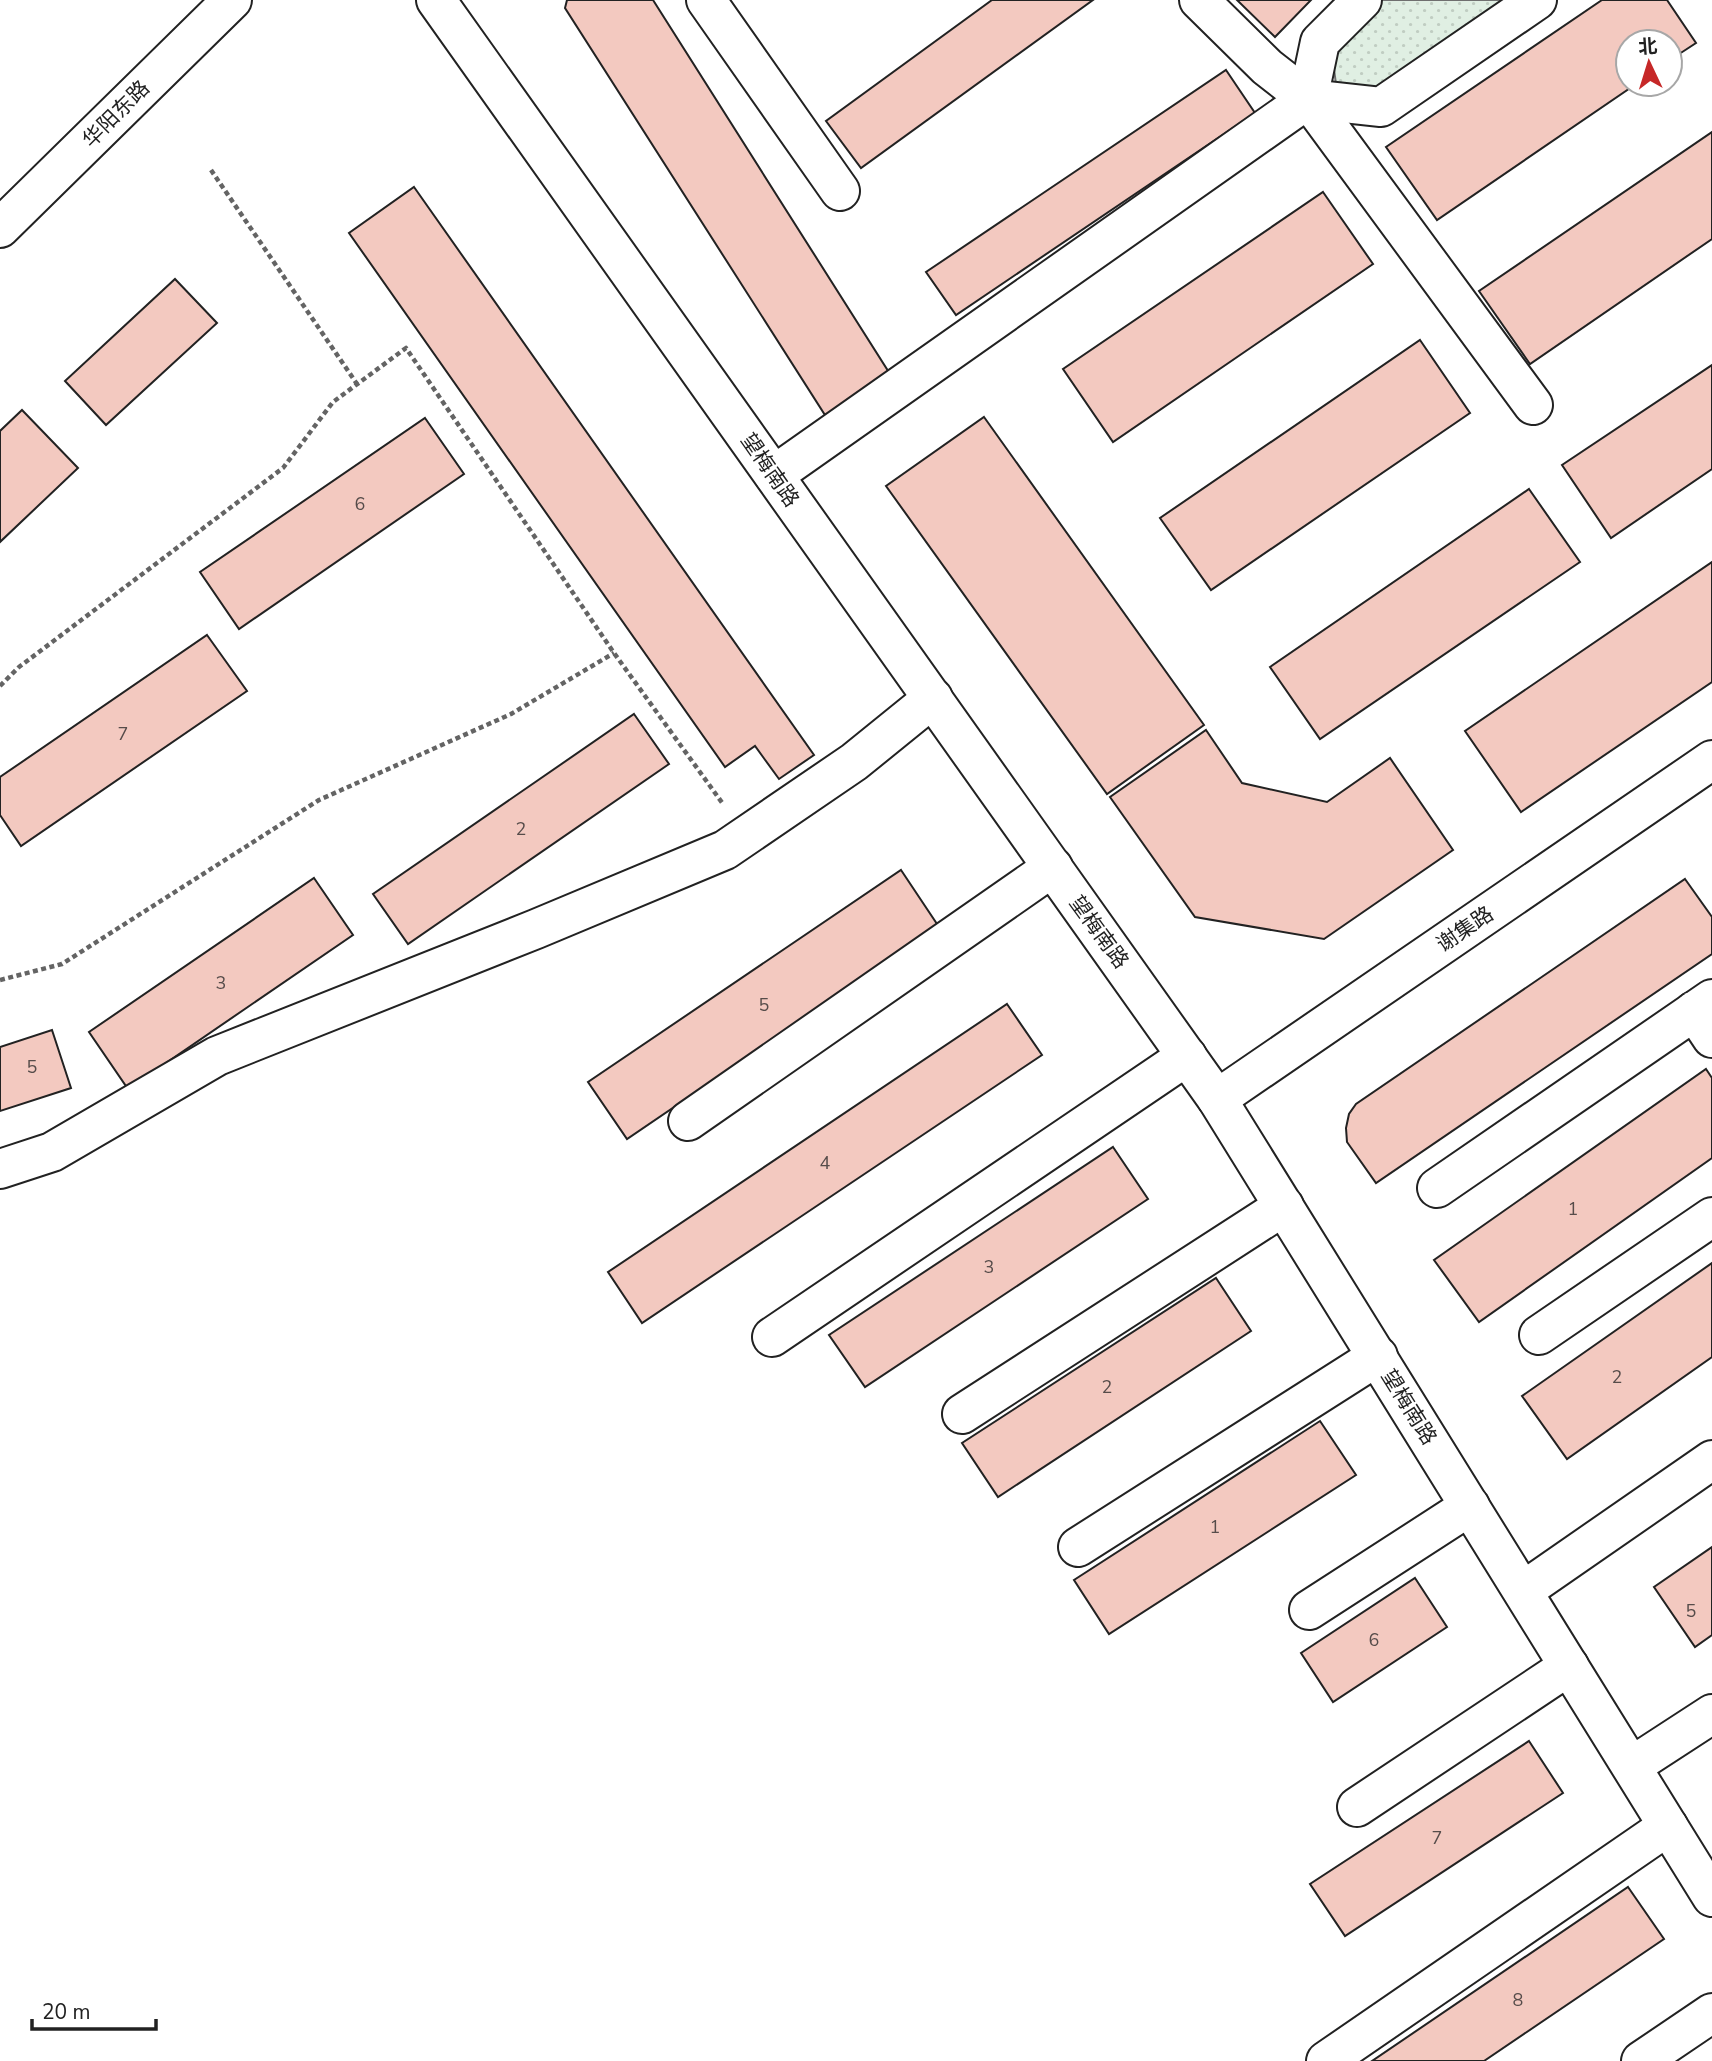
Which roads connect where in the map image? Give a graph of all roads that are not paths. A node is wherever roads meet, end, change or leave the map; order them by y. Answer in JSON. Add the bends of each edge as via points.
{"nodes":[{"id":1,"x":232,"y":0,"type":"edge"},
{"id":2,"x":436,"y":0,"type":"edge"},
{"id":3,"x":706,"y":0,"type":"edge"},
{"id":4,"x":1199,"y":0,"type":"edge"},
{"id":5,"x":1362,"y":0,"type":"edge"},
{"id":6,"x":1537,"y":0,"type":"edge"},
{"id":7,"x":1308,"y":99,"type":"junction"},
{"id":8,"x":840,"y":191,"type":"dead end"},
{"id":9,"x":0,"y":228,"type":"edge"},
{"id":10,"x":1533,"y":405,"type":"dead end"},
{"id":11,"x":774,"y":475,"type":"junction"},
{"id":12,"x":933,"y":698,"type":"junction"},
{"id":13,"x":1712,"y":760,"type":"edge"},
{"id":14,"x":1053,"y":867,"type":"junction"},
{"id":15,"x":1706,"y":1016,"type":"edge"},
{"id":16,"x":1187,"y":1056,"type":"junction"},
{"id":17,"x":1217,"y":1099,"type":"junction"},
{"id":18,"x":688,"y":1121,"type":"dead end"},
{"id":19,"x":0,"y":1169,"type":"edge"},
{"id":20,"x":1437,"y":1188,"type":"dead end"},
{"id":21,"x":1284,"y":1206,"type":"junction"},
{"id":22,"x":1712,"y":1217,"type":"edge"},
{"id":23,"x":1539,"y":1335,"type":"dead end"},
{"id":24,"x":772,"y":1337,"type":"dead end"},
{"id":25,"x":1378,"y":1356,"type":"junction"},
{"id":26,"x":962,"y":1414,"type":"dead end"},
{"id":27,"x":1712,"y":1460,"type":"edge"},
{"id":28,"x":1470,"y":1506,"type":"junction"},
{"id":29,"x":1079,"y":1547,"type":"dead end"},
{"id":30,"x":1523,"y":1591,"type":"junction"},
{"id":31,"x":1309,"y":1611,"type":"dead end"},
{"id":32,"x":1570,"y":1666,"type":"junction"},
{"id":33,"x":1712,"y":1714,"type":"edge"},
{"id":34,"x":1632,"y":1766,"type":"junction"},
{"id":35,"x":1357,"y":1807,"type":"dead end"},
{"id":36,"x":1668,"y":1826,"type":"junction"},
{"id":37,"x":1712,"y":1897,"type":"edge"},
{"id":38,"x":1712,"y":2013,"type":"edge"},
{"id":39,"x":1326,"y":2061,"type":"edge"},
{"id":40,"x":1641,"y":2061,"type":"edge"}],
"edges":[{"from":1,"to":9,"type":"main road","name":"华阳东路"},
{"from":2,"to":11,"type":"main road","name":"望梅南路"},
{"from":3,"to":8,"type":"main road"},
{"from":4,"to":7,"type":"main road","via":[[1267,67]]},
{"from":5,"to":7,"type":"main road","via":[[1320,42]]},
{"from":6,"to":7,"type":"main road","via":[[1381,107]]},
{"from":7,"to":10,"type":"main road"},
{"from":7,"to":11,"type":"main road"},
{"from":11,"to":12,"type":"main road","name":"望梅南路"},
{"from":12,"to":14,"type":"main road","name":"望梅南路"},
{"from":12,"to":19,"type":"main road","via":[[854,762],[725,850],[217,1056],[51,1152]]},
{"from":13,"to":17,"type":"main road","name":"谢集路"},
{"from":14,"to":16,"type":"main road","name":"望梅南路"},
{"from":14,"to":18,"type":"main road"},
{"from":15,"to":20,"type":"main road"},
{"from":16,"to":17,"type":"main road","name":"望梅南路"},
{"from":16,"to":24,"type":"main road"},
{"from":17,"to":21,"type":"main road","name":"望梅南路"},
{"from":21,"to":25,"type":"main road","name":"望梅南路"},
{"from":21,"to":26,"type":"main road"},
{"from":22,"to":23,"type":"main road"},
{"from":25,"to":28,"type":"main road","name":"望梅南路"},
{"from":25,"to":29,"type":"main road"},
{"from":27,"to":30,"type":"main road"},
{"from":28,"to":30,"type":"main road","name":"望梅南路"},
{"from":28,"to":31,"type":"main road"},
{"from":30,"to":32,"type":"main road","name":"望梅南路"},
{"from":32,"to":34,"type":"main road","name":"望梅南路"},
{"from":32,"to":35,"type":"main road"},
{"from":33,"to":34,"type":"main road"},
{"from":34,"to":36,"type":"main road","name":"望梅南路"},
{"from":36,"to":37,"type":"main road","name":"望梅南路"},
{"from":36,"to":39,"type":"main road"},
{"from":38,"to":40,"type":"main road"}]}
